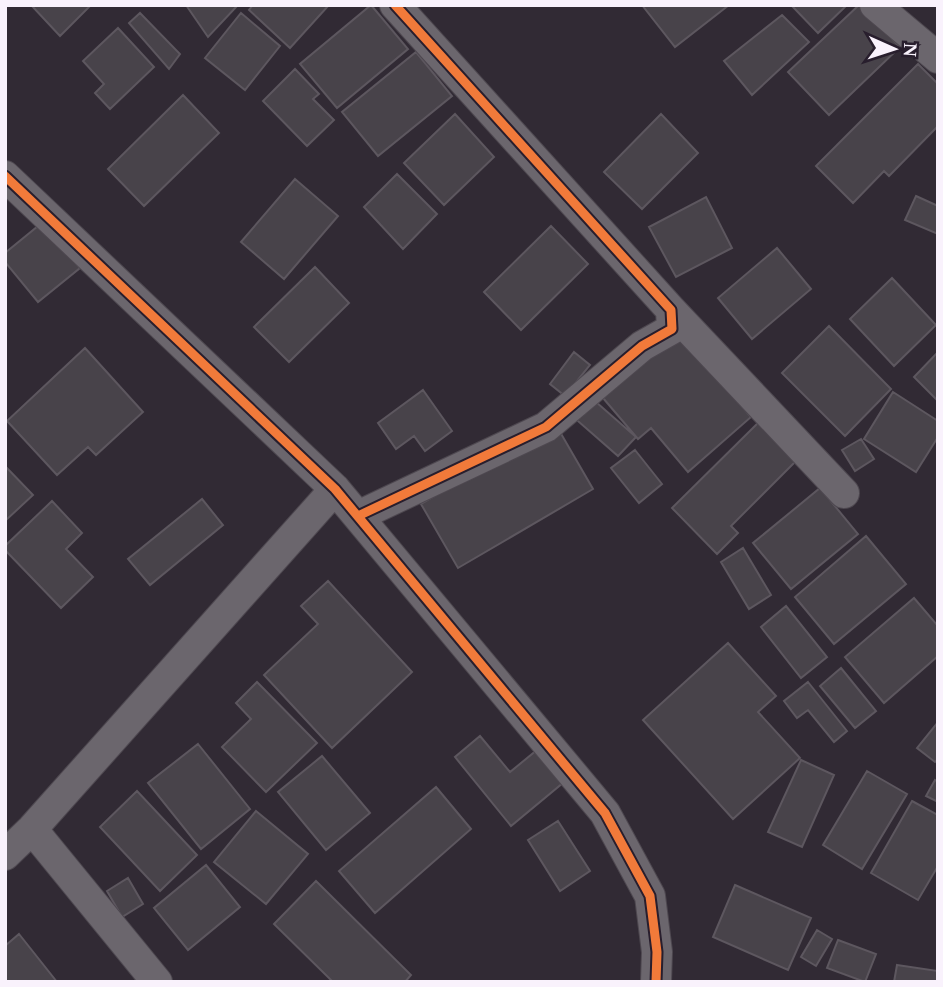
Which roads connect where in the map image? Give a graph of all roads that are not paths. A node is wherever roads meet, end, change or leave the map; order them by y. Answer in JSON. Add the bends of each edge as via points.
{"nodes":[{"id":1,"x":395,"y":5,"type":"edge"},
{"id":2,"x":875,"y":5,"type":"edge"},
{"id":3,"x":938,"y":58,"type":"edge"},
{"id":4,"x":5,"y":176,"type":"edge"},
{"id":5,"x":671,"y":310,"type":"junction"},
{"id":6,"x":335,"y":489,"type":"junction"},
{"id":7,"x":844,"y":494,"type":"dead end"},
{"id":8,"x":358,"y":516,"type":"junction"},
{"id":9,"x":32,"y":829,"type":"junction"},
{"id":10,"x":5,"y":855,"type":"edge"},
{"id":11,"x":156,"y":982,"type":"edge"},
{"id":12,"x":656,"y":982,"type":"edge"}],
"edges":[{"from":1,"to":5,"type":"street"},
{"from":2,"to":3,"type":"street"},
{"from":4,"to":6,"type":"street"},
{"from":5,"to":7,"type":"street"},
{"from":5,"to":8,"type":"street","via":[[672,329],[642,346],[546,427]]},
{"from":6,"to":8,"type":"street"},
{"from":6,"to":9,"type":"street"},
{"from":8,"to":12,"type":"street","via":[[605,813],[650,896]]},
{"from":9,"to":10,"type":"street"},
{"from":9,"to":11,"type":"street"}]}
